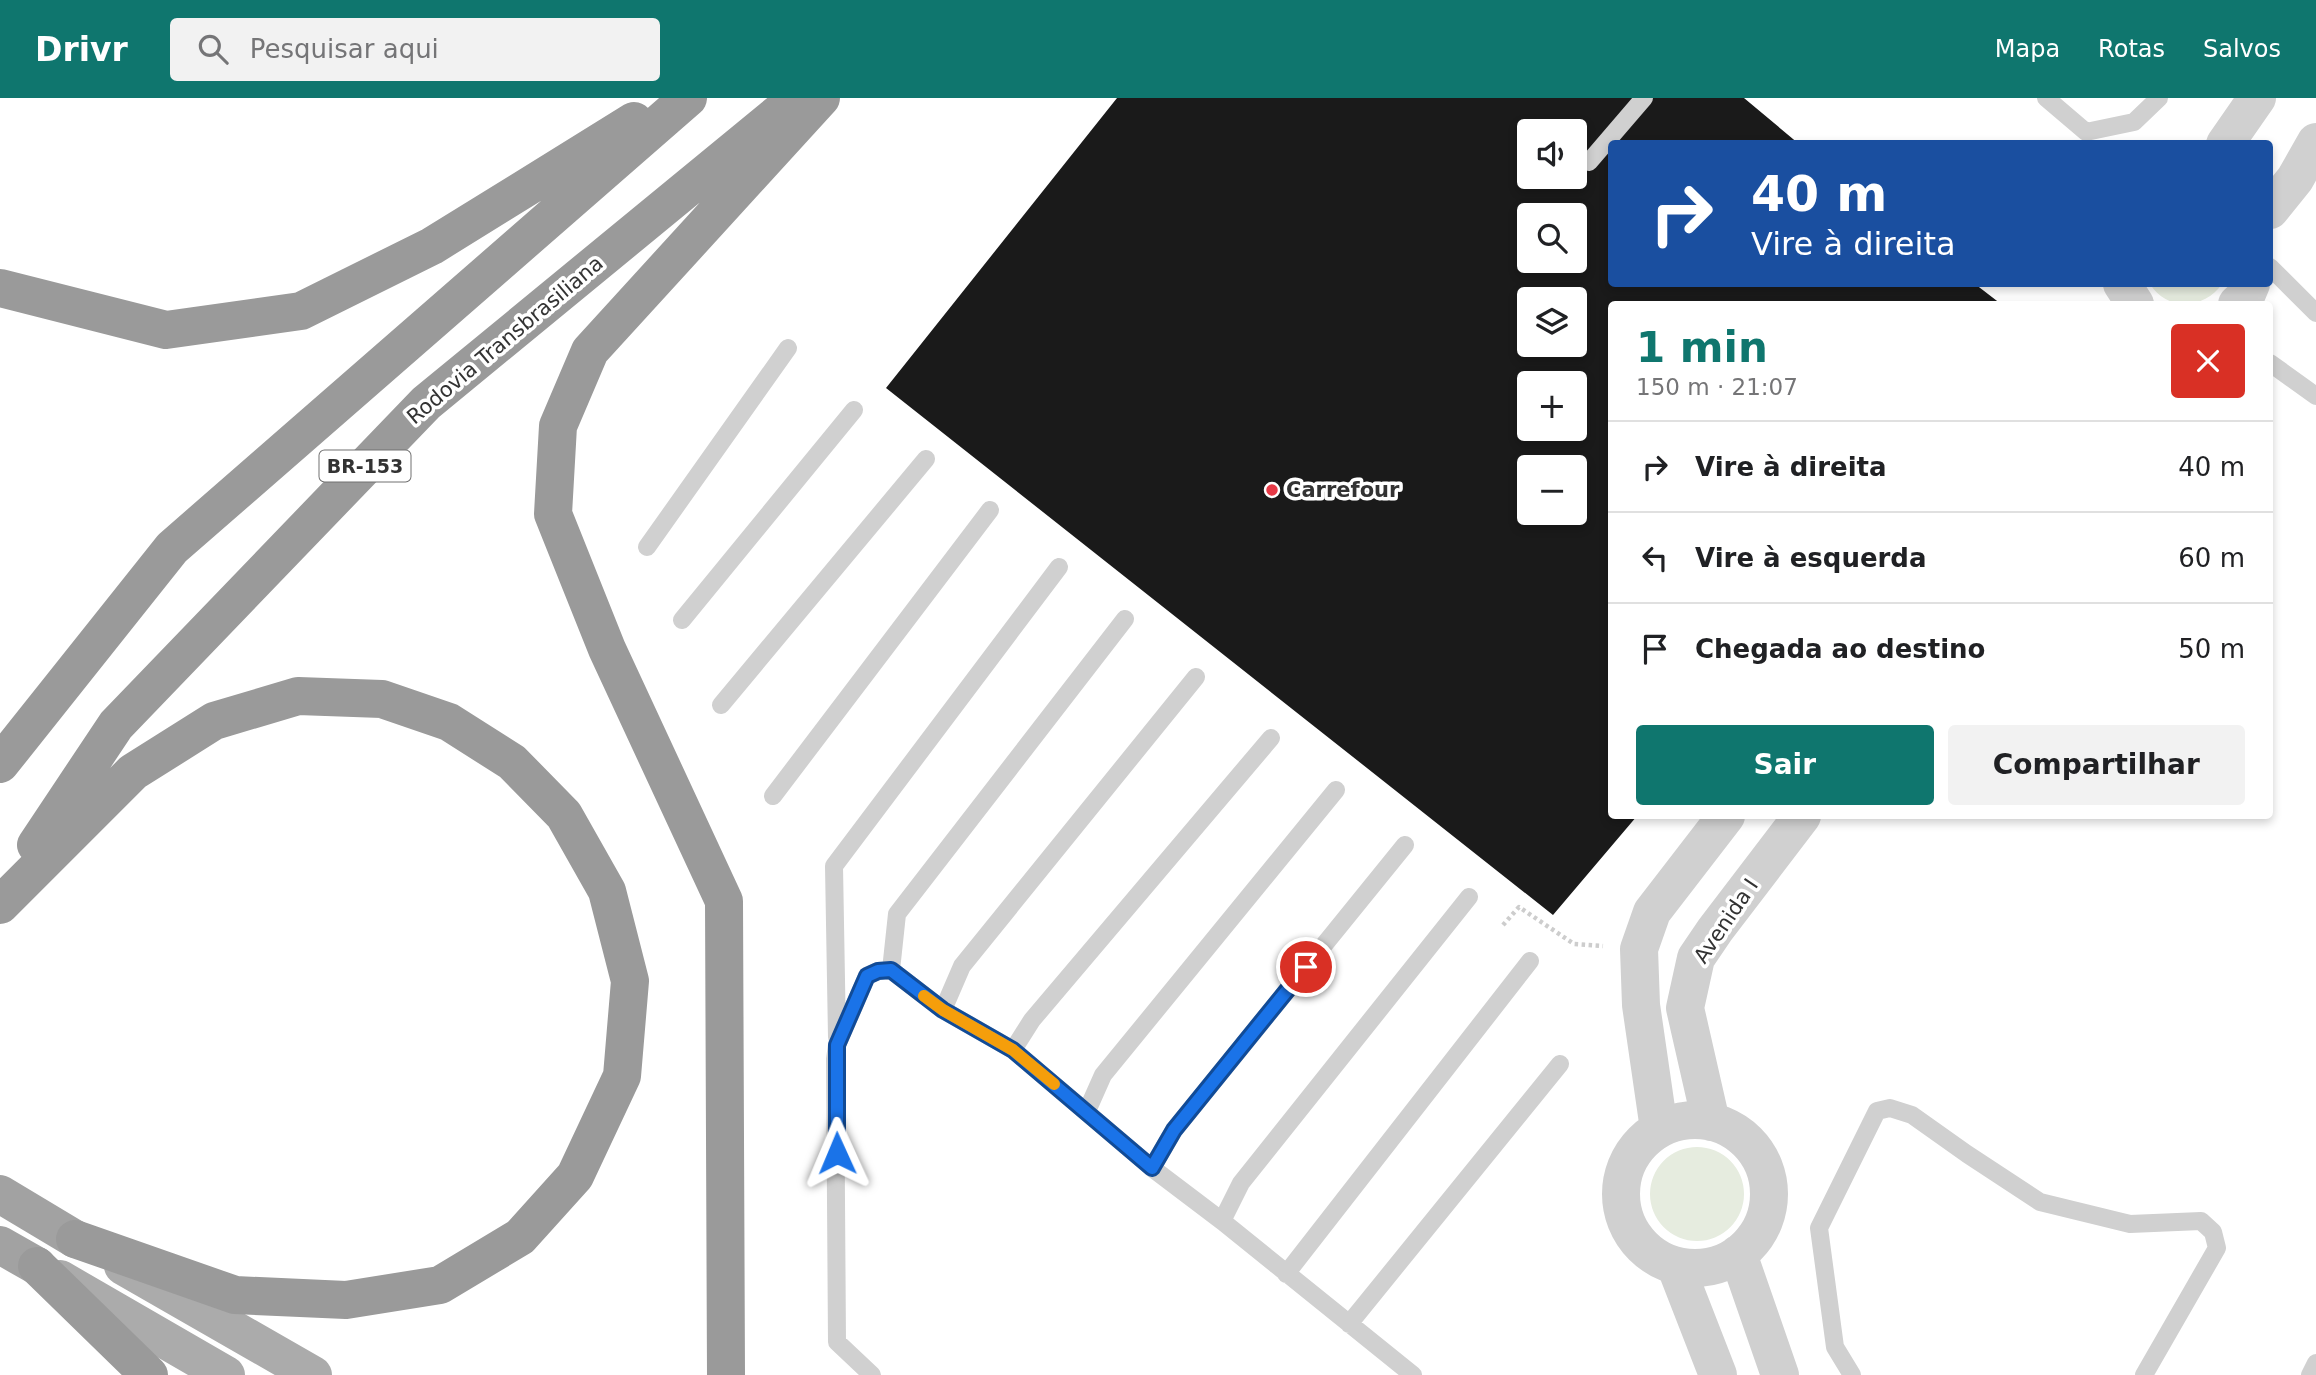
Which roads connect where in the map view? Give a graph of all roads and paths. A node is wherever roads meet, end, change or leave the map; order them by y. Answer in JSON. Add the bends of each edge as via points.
{"nodes":[{"id":1,"x":671,"y":98,"type":"edge"},
{"id":2,"x":688,"y":98,"type":"edge"},
{"id":3,"x":797,"y":98,"type":"edge"},
{"id":4,"x":821,"y":98,"type":"edge"},
{"id":5,"x":1644,"y":98,"type":"edge"},
{"id":6,"x":2046,"y":98,"type":"edge"},
{"id":7,"x":2159,"y":98,"type":"edge"},
{"id":8,"x":2257,"y":98,"type":"edge"},
{"id":9,"x":2228,"y":140,"type":"edge"},
{"id":10,"x":2316,"y":142,"type":"edge"},
{"id":11,"x":1589,"y":162,"type":"dead end"},
{"id":12,"x":2273,"y":206,"type":"edge"},
{"id":13,"x":2273,"y":270,"type":"edge"},
{"id":14,"x":0,"y":288,"type":"edge"},
{"id":15,"x":2316,"y":313,"type":"edge"},
{"id":16,"x":788,"y":348,"type":"dead end"},
{"id":17,"x":2273,"y":365,"type":"edge"},
{"id":18,"x":2316,"y":396,"type":"edge"},
{"id":19,"x":854,"y":410,"type":"dead end"},
{"id":20,"x":926,"y":459,"type":"dead end"},
{"id":21,"x":990,"y":510,"type":"dead end"},
{"id":22,"x":647,"y":547,"type":"dead end"},
{"id":23,"x":1059,"y":567,"type":"dead end"},
{"id":24,"x":682,"y":620,"type":"dead end"},
{"id":25,"x":1125,"y":620,"type":"dead end"},
{"id":26,"x":1196,"y":677,"type":"dead end"},
{"id":27,"x":721,"y":705,"type":"dead end"},
{"id":28,"x":1271,"y":738,"type":"dead end"},
{"id":29,"x":0,"y":764,"type":"edge"},
{"id":30,"x":1336,"y":790,"type":"dead end"},
{"id":31,"x":773,"y":796,"type":"dead end"},
{"id":32,"x":1724,"y":819,"type":"edge"},
{"id":33,"x":1800,"y":819,"type":"edge"},
{"id":34,"x":1405,"y":845,"type":"dead end"},
{"id":35,"x":1469,"y":897,"type":"dead end"},
{"id":36,"x":0,"y":899,"type":"edge"},
{"id":37,"x":0,"y":905,"type":"edge"},
{"id":38,"x":1503,"y":925,"type":"dead end"},
{"id":39,"x":1639,"y":949,"type":"junction"},
{"id":40,"x":1530,"y":961,"type":"dead end"},
{"id":41,"x":891,"y":970,"type":"junction"},
{"id":42,"x":943,"y":1010,"type":"junction"},
{"id":43,"x":837,"y":1045,"type":"junction"},
{"id":44,"x":1013,"y":1050,"type":"junction"},
{"id":45,"x":1560,"y":1063,"type":"dead end"},
{"id":46,"x":1087,"y":1111,"type":"junction"},
{"id":47,"x":1710,"y":1122,"type":"junction"},
{"id":48,"x":1659,"y":1129,"type":"junction"},
{"id":49,"x":1152,"y":1168,"type":"junction"},
{"id":50,"x":0,"y":1194,"type":"edge"},
{"id":51,"x":1222,"y":1221,"type":"junction"},
{"id":52,"x":75,"y":1238,"type":"junction"},
{"id":53,"x":0,"y":1245,"type":"edge"},
{"id":54,"x":1738,"y":1254,"type":"junction"},
{"id":55,"x":37,"y":1266,"type":"junction"},
{"id":56,"x":1676,"y":1266,"type":"junction"},
{"id":57,"x":1286,"y":1274,"type":"junction"},
{"id":58,"x":1349,"y":1324,"type":"junction"},
{"id":59,"x":2316,"y":1363,"type":"edge"},
{"id":60,"x":149,"y":1375,"type":"edge"},
{"id":61,"x":226,"y":1375,"type":"edge"},
{"id":62,"x":313,"y":1375,"type":"edge"},
{"id":63,"x":726,"y":1375,"type":"edge"},
{"id":64,"x":872,"y":1375,"type":"edge"},
{"id":65,"x":1413,"y":1375,"type":"edge"},
{"id":66,"x":1718,"y":1375,"type":"edge"},
{"id":67,"x":1780,"y":1375,"type":"edge"},
{"id":68,"x":1852,"y":1375,"type":"edge"},
{"id":69,"x":2144,"y":1375,"type":"edge"},
{"id":70,"x":2309,"y":1375,"type":"edge"}],
"edges":[{"from":1,"to":14,"type":"highway","via":[[432,246],[301,311],[166,330]]},
{"from":2,"to":29,"type":"highway","number":"BR-153","via":[[172,548]]},
{"from":3,"to":36,"type":"highway","name":"Rodovia Transbrasiliana","number":"BR-153","via":[[426,403],[116,725]]},
{"from":4,"to":63,"type":"highway","via":[[590,351],[558,426],[553,514],[607,649],[724,901]]},
{"from":5,"to":11,"type":"lane"},
{"from":6,"to":7,"type":"lane","via":[[2086,132],[2134,122]]},
{"from":8,"to":9,"type":"street"},
{"from":10,"to":12,"type":"street"},
{"from":13,"to":15,"type":"lane"},
{"from":16,"to":22,"type":"lane"},
{"from":17,"to":18,"type":"lane"},
{"from":19,"to":24,"type":"lane"},
{"from":20,"to":27,"type":"lane"},
{"from":21,"to":31,"type":"lane"},
{"from":23,"to":43,"type":"lane","via":[[834,866]]},
{"from":25,"to":41,"type":"lane","via":[[897,915]]},
{"from":26,"to":42,"type":"lane","via":[[962,966]]},
{"from":28,"to":44,"type":"lane","via":[[1032,1020]]},
{"from":30,"to":46,"type":"lane","via":[[1103,1075]]},
{"from":32,"to":39,"type":"street","via":[[1652,912]]},
{"from":33,"to":47,"type":"street","name":"Avenida I","via":[[1696,958],[1685,1008]]},
{"from":34,"to":49,"type":"lane","via":[[1174,1130]]},
{"from":35,"to":51,"type":"lane","via":[[1241,1183]]},
{"from":37,"to":52,"type":"highway","via":[[133,772],[214,721],[298,696],[382,699],[449,722],[512,762],[564,816],[607,891],[630,981],[622,1076],[575,1176],[520,1237],[440,1285],[346,1300],[235,1295]]},
{"from":38,"to":39,"type":"path","via":[[1519,907],[1574,944]]},
{"from":39,"to":48,"type":"street","via":[[1641,1005]]},
{"from":40,"to":57,"type":"lane"},
{"from":41,"to":42,"type":"lane"},
{"from":41,"to":43,"type":"lane","via":[[867,976]]},
{"from":42,"to":44,"type":"lane"},
{"from":43,"to":64,"type":"lane","via":[[837,1342]]},
{"from":44,"to":46,"type":"lane"},
{"from":45,"to":58,"type":"lane"},
{"from":46,"to":49,"type":"lane"},
{"from":47,"to":48,"type":"street","via":[[1684,1121]]},
{"from":47,"to":54,"type":"street","via":[[1732,1130],[1750,1145],[1763,1164],[1769,1186],[1768,1210],[1759,1232]]},
{"from":48,"to":56,"type":"street","via":[[1639,1145],[1626,1166],[1620,1190],[1623,1216],[1634,1238],[1652,1256]]},
{"from":49,"to":51,"type":"lane"},
{"from":50,"to":52,"type":"highway"},
{"from":51,"to":57,"type":"lane"},
{"from":52,"to":62,"type":"main road"},
{"from":53,"to":55,"type":"highway"},
{"from":54,"to":56,"type":"street","via":[[1701,1268]]},
{"from":54,"to":67,"type":"street"},
{"from":55,"to":60,"type":"highway"},
{"from":55,"to":61,"type":"main road"},
{"from":56,"to":66,"type":"street"},
{"from":57,"to":58,"type":"lane"},
{"from":58,"to":65,"type":"lane"},
{"from":59,"to":70,"type":"lane"},
{"from":68,"to":69,"type":"lane","via":[[1835,1347],[1819,1228],[1877,1111],[1890,1108],[1912,1115],[2040,1202],[2130,1224],[2202,1221],[2213,1232],[2217,1248]]}]}
